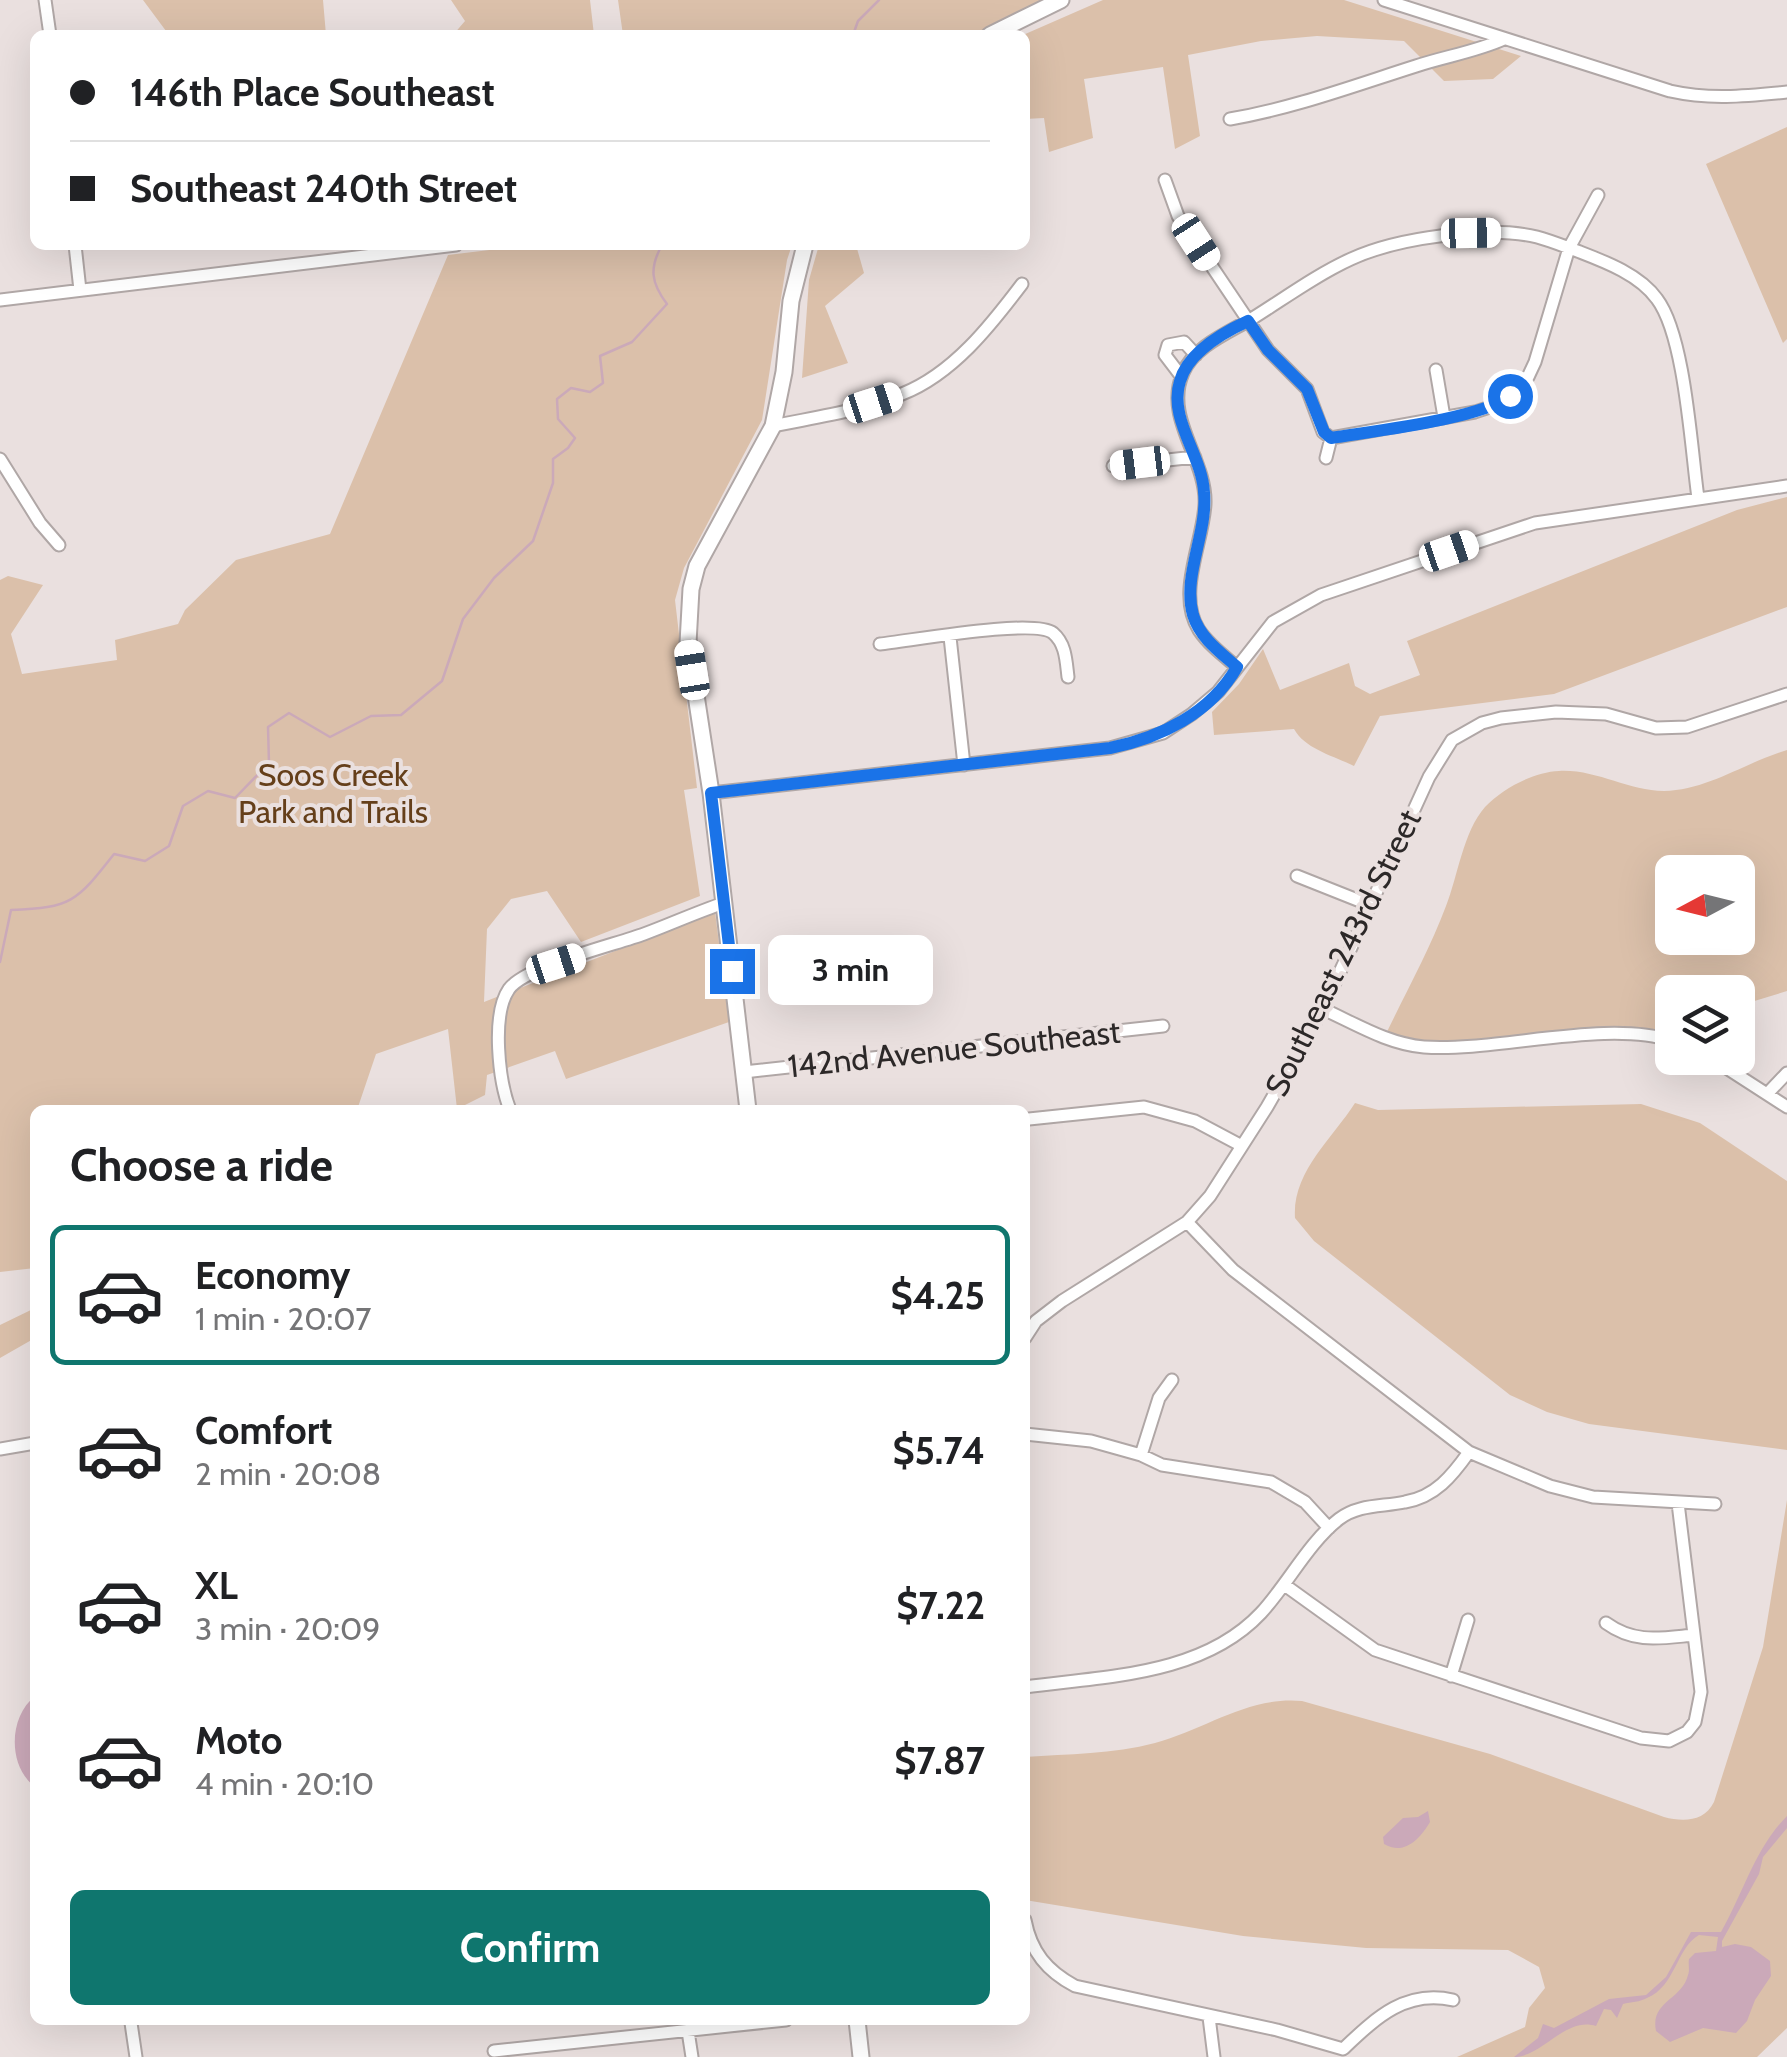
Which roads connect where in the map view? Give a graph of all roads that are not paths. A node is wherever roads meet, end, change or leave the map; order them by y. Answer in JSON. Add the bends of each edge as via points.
{"nodes":[{"id":1,"x":45,"y":0,"type":"edge"},
{"id":2,"x":1061,"y":0,"type":"edge"},
{"id":3,"x":1384,"y":0,"type":"edge"},
{"id":4,"x":49,"y":30,"type":"edge"},
{"id":5,"x":1000,"y":30,"type":"edge"},
{"id":6,"x":1504,"y":39,"type":"junction"},
{"id":7,"x":1787,"y":92,"type":"edge"},
{"id":8,"x":1230,"y":119,"type":"dead end"},
{"id":9,"x":1165,"y":180,"type":"dead end"},
{"id":10,"x":1598,"y":194,"type":"dead end"},
{"id":11,"x":1569,"y":248,"type":"junction"},
{"id":12,"x":76,"y":250,"type":"edge"},
{"id":13,"x":414,"y":250,"type":"edge"},
{"id":14,"x":804,"y":250,"type":"edge"},
{"id":15,"x":1022,"y":284,"type":"dead end"},
{"id":16,"x":80,"y":290,"type":"junction"},
{"id":17,"x":0,"y":300,"type":"edge"},
{"id":18,"x":1248,"y":321,"type":"junction"},
{"id":19,"x":1196,"y":355,"type":"junction"},
{"id":20,"x":1436,"y":370,"type":"dead end"},
{"id":21,"x":1181,"y":376,"type":"junction"},
{"id":22,"x":1444,"y":417,"type":"junction"},
{"id":23,"x":773,"y":426,"type":"junction"},
{"id":24,"x":1331,"y":438,"type":"junction"},
{"id":25,"x":1195,"y":457,"type":"junction"},
{"id":26,"x":1326,"y":458,"type":"dead end"},
{"id":27,"x":0,"y":459,"type":"edge"},
{"id":28,"x":1113,"y":466,"type":"dead end"},
{"id":29,"x":1787,"y":486,"type":"edge"},
{"id":30,"x":1698,"y":498,"type":"junction"},
{"id":31,"x":59,"y":544,"type":"dead end"},
{"id":32,"x":950,"y":636,"type":"junction"},
{"id":33,"x":880,"y":644,"type":"dead end"},
{"id":34,"x":1237,"y":667,"type":"junction"},
{"id":35,"x":1068,"y":677,"type":"dead end"},
{"id":36,"x":1787,"y":694,"type":"edge"},
{"id":37,"x":964,"y":766,"type":"junction"},
{"id":38,"x":711,"y":793,"type":"junction"},
{"id":39,"x":1297,"y":876,"type":"dead end"},
{"id":40,"x":724,"y":903,"type":"junction"},
{"id":41,"x":1370,"y":905,"type":"junction"},
{"id":42,"x":1323,"y":1009,"type":"junction"},
{"id":43,"x":1163,"y":1026,"type":"dead end"},
{"id":44,"x":1655,"y":1038,"type":"edge"},
{"id":45,"x":744,"y":1072,"type":"junction"},
{"id":46,"x":1787,"y":1073,"type":"edge"},
{"id":47,"x":1737,"y":1075,"type":"edge"},
{"id":48,"x":1768,"y":1094,"type":"junction"},
{"id":49,"x":508,"y":1105,"type":"edge"},
{"id":50,"x":747,"y":1105,"type":"edge"},
{"id":51,"x":1787,"y":1107,"type":"edge"},
{"id":52,"x":1030,"y":1120,"type":"edge"},
{"id":53,"x":1242,"y":1146,"type":"junction"},
{"id":54,"x":1186,"y":1222,"type":"junction"},
{"id":55,"x":1030,"y":1330,"type":"edge"},
{"id":56,"x":1172,"y":1380,"type":"dead end"},
{"id":57,"x":1030,"y":1434,"type":"edge"},
{"id":58,"x":30,"y":1444,"type":"edge"},
{"id":59,"x":0,"y":1449,"type":"edge"},
{"id":60,"x":1468,"y":1452,"type":"junction"},
{"id":61,"x":1141,"y":1454,"type":"junction"},
{"id":62,"x":1678,"y":1503,"type":"junction"},
{"id":63,"x":1716,"y":1504,"type":"dead end"},
{"id":64,"x":1329,"y":1528,"type":"junction"},
{"id":65,"x":1286,"y":1586,"type":"junction"},
{"id":66,"x":1468,"y":1620,"type":"dead end"},
{"id":67,"x":1606,"y":1623,"type":"dead end"},
{"id":68,"x":1694,"y":1635,"type":"junction"},
{"id":69,"x":1451,"y":1676,"type":"junction"},
{"id":70,"x":1030,"y":1685,"type":"edge"},
{"id":71,"x":1030,"y":1938,"type":"edge"},
{"id":72,"x":1453,"y":2000,"type":"dead end"},
{"id":73,"x":1209,"y":2017,"type":"junction"},
{"id":74,"x":131,"y":2025,"type":"edge"},
{"id":75,"x":741,"y":2025,"type":"edge"},
{"id":76,"x":858,"y":2025,"type":"edge"},
{"id":77,"x":688,"y":2031,"type":"junction"},
{"id":78,"x":494,"y":2051,"type":"dead end"},
{"id":79,"x":1345,"y":2053,"type":"edge"},
{"id":80,"x":136,"y":2057,"type":"edge"},
{"id":81,"x":692,"y":2057,"type":"edge"},
{"id":82,"x":862,"y":2057,"type":"edge"},
{"id":83,"x":1214,"y":2057,"type":"edge"}],
"edges":[{"from":1,"to":4,"type":"street"},
{"from":2,"to":5,"type":"main road"},
{"from":3,"to":6,"type":"street"},
{"from":6,"to":7,"type":"street","via":[[1698,97]]},
{"from":6,"to":8,"type":"street","via":[[1280,110]]},
{"from":9,"to":18,"type":"street","via":[[1178,216]]},
{"from":10,"to":11,"type":"street"},
{"from":11,"to":18,"type":"street","via":[[1503,233],[1386,247],[1353,258]]},
{"from":11,"to":22,"type":"street","via":[[1528,377],[1500,404]]},
{"from":11,"to":30,"type":"street","via":[[1605,261],[1658,299],[1676,338]]},
{"from":12,"to":16,"type":"street"},
{"from":13,"to":16,"type":"street"},
{"from":14,"to":23,"type":"main road"},
{"from":15,"to":23,"type":"street","via":[[987,330],[904,394]]},
{"from":16,"to":17,"type":"street"},
{"from":18,"to":19,"type":"street"},
{"from":18,"to":24,"type":"street","via":[[1307,389]]},
{"from":19,"to":21,"type":"street"},
{"from":19,"to":21,"type":"street","via":[[1184,342],[1168,345],[1166,356]]},
{"from":20,"to":22,"type":"street"},
{"from":21,"to":25,"type":"street","via":[[1178,405]]},
{"from":22,"to":24,"type":"street"},
{"from":23,"to":38,"type":"main road","via":[[705,547],[691,589],[688,643]]},
{"from":24,"to":26,"type":"street"},
{"from":25,"to":28,"type":"street"},
{"from":25,"to":34,"type":"street","via":[[1205,504],[1192,611],[1208,642]]},
{"from":27,"to":31,"type":"street"},
{"from":29,"to":30,"type":"street"},
{"from":30,"to":34,"type":"street","via":[[1535,523],[1321,595],[1274,622]]},
{"from":32,"to":33,"type":"street"},
{"from":32,"to":35,"type":"street","via":[[1043,628],[1061,643]]},
{"from":32,"to":37,"type":"street"},
{"from":34,"to":37,"type":"street","via":[[1192,714],[1141,742]]},
{"from":36,"to":41,"type":"street","name":"Southeast 243rd Street","via":[[1671,729],[1606,714],[1556,712],[1501,718],[1463,732],[1439,757]]},
{"from":37,"to":38,"type":"street"},
{"from":38,"to":40,"type":"main road"},
{"from":39,"to":41,"type":"street"},
{"from":40,"to":45,"type":"main road"},
{"from":40,"to":49,"type":"street","via":[[515,983],[507,991],[500,1031],[498,1066]]},
{"from":41,"to":42,"type":"street","name":"Southeast 243rd Street"},
{"from":42,"to":44,"type":"street","via":[[1384,1038],[1425,1047]]},
{"from":42,"to":53,"type":"street","name":"Southeast 243rd Street"},
{"from":43,"to":45,"type":"street","name":"142nd Avenue Southeast"},
{"from":45,"to":50,"type":"main road"},
{"from":46,"to":48,"type":"street"},
{"from":47,"to":48,"type":"street"},
{"from":48,"to":51,"type":"street"},
{"from":52,"to":53,"type":"street","via":[[1144,1107],[1195,1120]]},
{"from":53,"to":54,"type":"street","name":"Southeast 243rd Street"},
{"from":54,"to":55,"type":"street","name":"Southeast 243rd Street","via":[[1062,1301]]},
{"from":54,"to":60,"type":"street","via":[[1233,1270]]},
{"from":56,"to":61,"type":"street","via":[[1159,1398]]},
{"from":57,"to":61,"type":"street"},
{"from":58,"to":59,"type":"street"},
{"from":60,"to":62,"type":"street","via":[[1593,1497]]},
{"from":60,"to":64,"type":"street","via":[[1436,1490],[1356,1510]]},
{"from":61,"to":64,"type":"street","via":[[1162,1465],[1271,1482],[1305,1502]]},
{"from":62,"to":63,"type":"street"},
{"from":62,"to":68,"type":"street"},
{"from":64,"to":65,"type":"street"},
{"from":65,"to":69,"type":"street","via":[[1375,1650]]},
{"from":65,"to":70,"type":"street","via":[[1247,1628],[1202,1654]]},
{"from":66,"to":69,"type":"street"},
{"from":67,"to":68,"type":"street","via":[[1635,1639]]},
{"from":68,"to":69,"type":"street","via":[[1701,1692],[1695,1722],[1668,1741]]},
{"from":71,"to":73,"type":"street","via":[[1055,1976],[1075,1986]]},
{"from":72,"to":79,"type":"street","via":[[1435,1996],[1393,2006]]},
{"from":73,"to":79,"type":"street"},
{"from":73,"to":83,"type":"street"},
{"from":74,"to":80,"type":"street"},
{"from":75,"to":77,"type":"street"},
{"from":76,"to":82,"type":"main road"},
{"from":77,"to":78,"type":"street"},
{"from":77,"to":81,"type":"street"}]}
